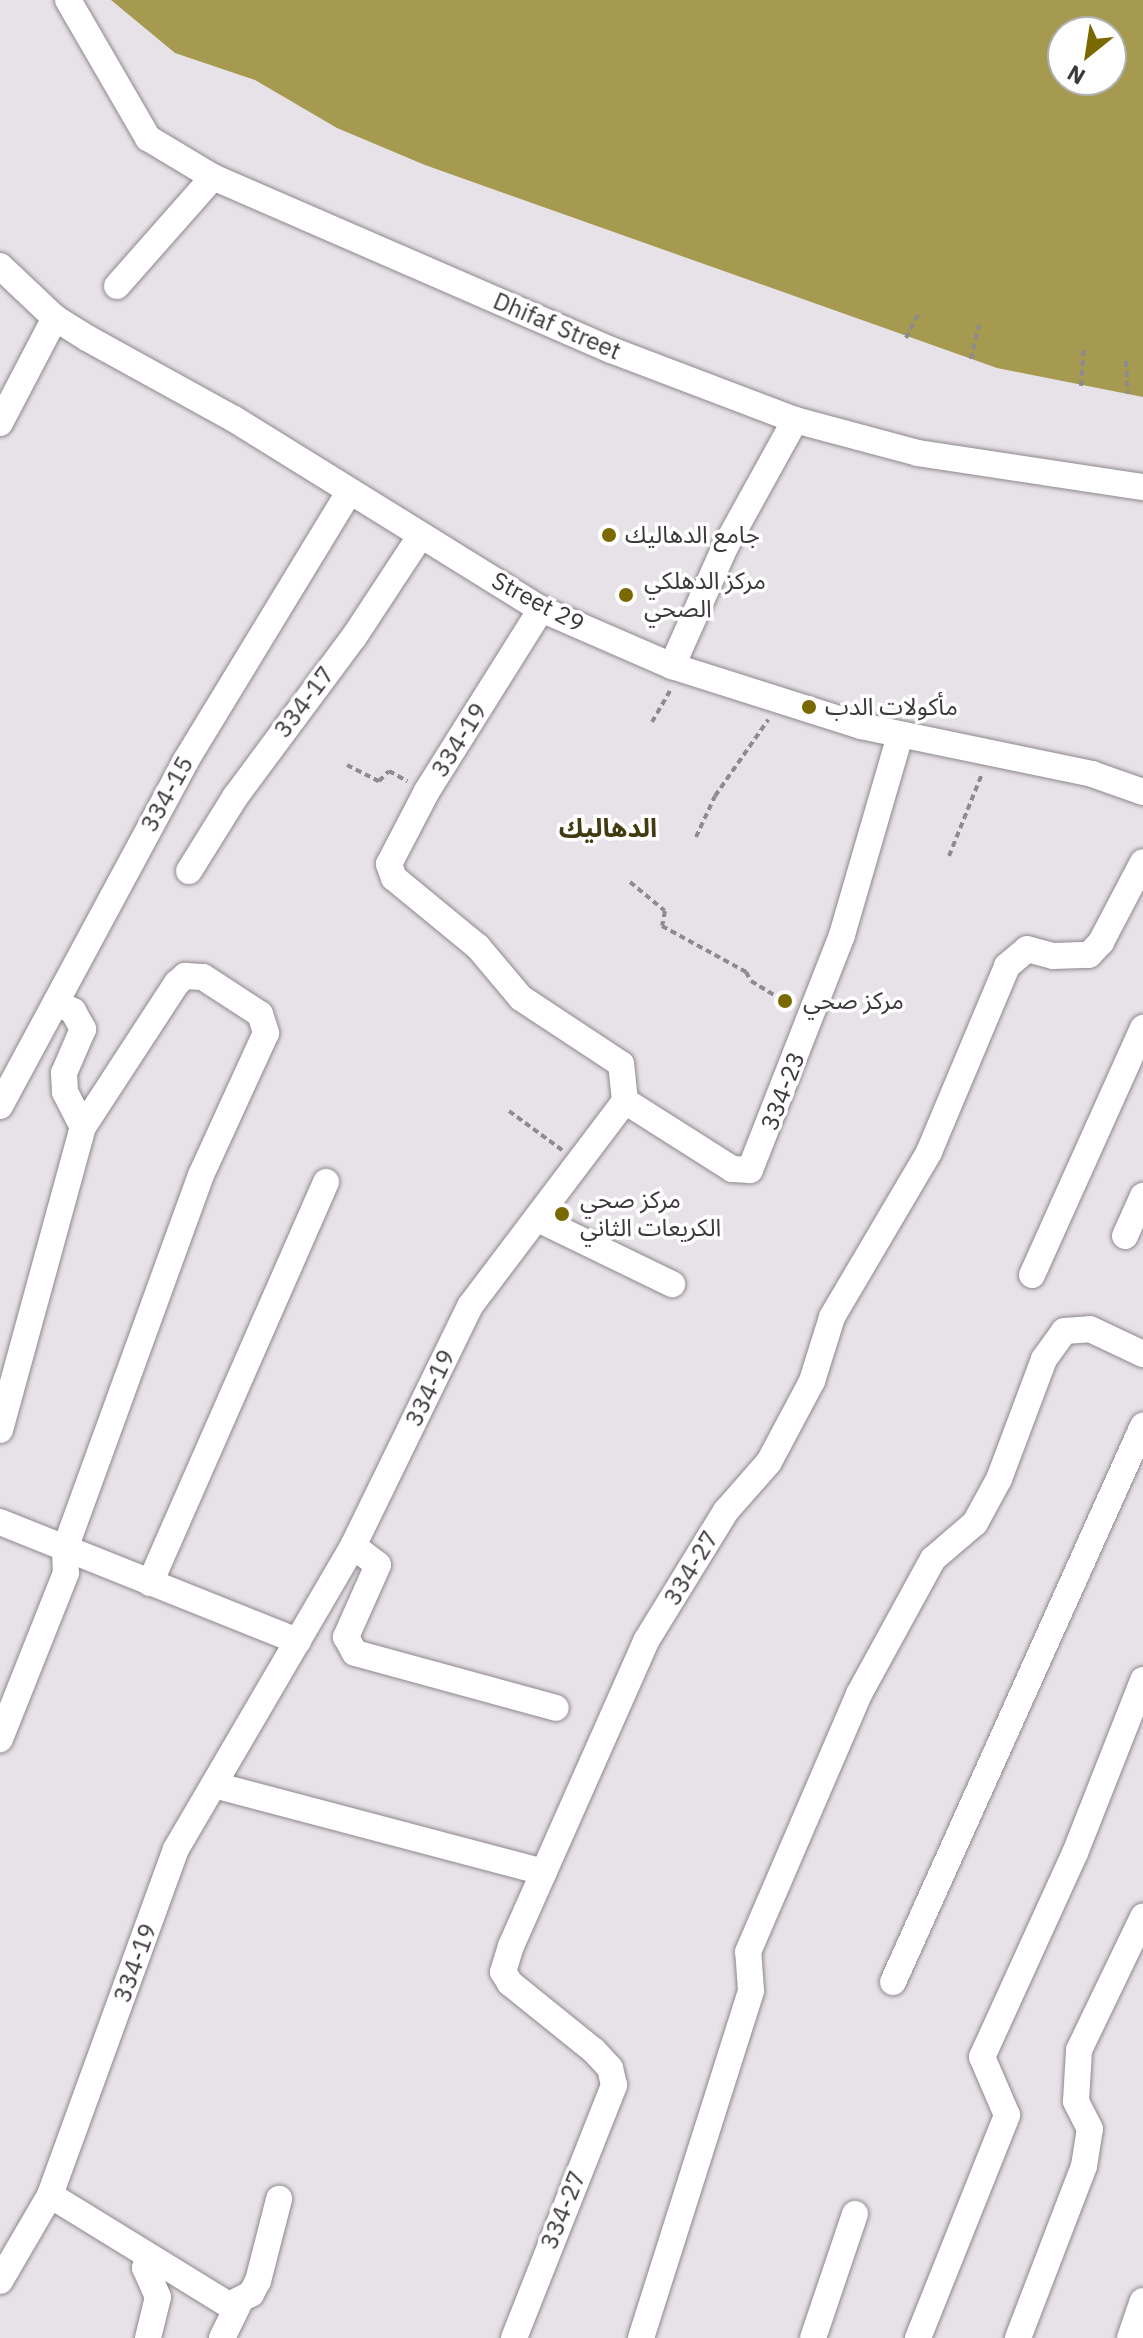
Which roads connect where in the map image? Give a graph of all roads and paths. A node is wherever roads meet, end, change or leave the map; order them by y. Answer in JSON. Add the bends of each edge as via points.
{"nodes":[{"id":1,"x":68,"y":0,"type":"edge"},
{"id":2,"x":213,"y":177,"type":"junction"},
{"id":3,"x":0,"y":266,"type":"edge"},
{"id":4,"x":117,"y":286,"type":"dead end"},
{"id":5,"x":919,"y":312,"type":"dead end"},
{"id":6,"x":55,"y":318,"type":"junction"},
{"id":7,"x":979,"y":325,"type":"dead end"},
{"id":8,"x":906,"y":338,"type":"dead end"},
{"id":9,"x":1084,"y":346,"type":"dead end"},
{"id":10,"x":971,"y":359,"type":"dead end"},
{"id":11,"x":1126,"y":361,"type":"dead end"},
{"id":12,"x":1081,"y":386,"type":"dead end"},
{"id":13,"x":1128,"y":394,"type":"dead end"},
{"id":14,"x":795,"y":420,"type":"junction"},
{"id":15,"x":0,"y":423,"type":"edge"},
{"id":16,"x":1143,"y":487,"type":"edge"},
{"id":17,"x":350,"y":491,"type":"junction"},
{"id":18,"x":421,"y":535,"type":"junction"},
{"id":19,"x":541,"y":609,"type":"junction"},
{"id":20,"x":678,"y":667,"type":"junction"},
{"id":21,"x":780,"y":700,"type":"junction"},
{"id":22,"x":652,"y":722,"type":"dead end"},
{"id":23,"x":900,"y":735,"type":"junction"},
{"id":24,"x":992,"y":754,"type":"junction"},
{"id":25,"x":347,"y":765,"type":"dead end"},
{"id":26,"x":427,"y":791,"type":"junction"},
{"id":27,"x":1143,"y":792,"type":"edge"},
{"id":28,"x":696,"y":837,"type":"dead end"},
{"id":29,"x":949,"y":856,"type":"dead end"},
{"id":30,"x":1143,"y":862,"type":"edge"},
{"id":31,"x":189,"y":871,"type":"dead end"},
{"id":32,"x":630,"y":882,"type":"dead end"},
{"id":33,"x":56,"y":1003,"type":"junction"},
{"id":34,"x":811,"y":1017,"type":"junction"},
{"id":35,"x":1143,"y":1028,"type":"edge"},
{"id":36,"x":625,"y":1101,"type":"junction"},
{"id":37,"x":0,"y":1106,"type":"edge"},
{"id":38,"x":509,"y":1111,"type":"dead end"},
{"id":39,"x":83,"y":1127,"type":"junction"},
{"id":40,"x":580,"y":1163,"type":"junction"},
{"id":41,"x":326,"y":1182,"type":"dead end"},
{"id":42,"x":1143,"y":1196,"type":"edge"},
{"id":43,"x":540,"y":1220,"type":"junction"},
{"id":44,"x":1125,"y":1236,"type":"dead end"},
{"id":45,"x":1032,"y":1275,"type":"dead end"},
{"id":46,"x":672,"y":1284,"type":"dead end"},
{"id":47,"x":1143,"y":1354,"type":"edge"},
{"id":48,"x":1143,"y":1426,"type":"edge"},
{"id":49,"x":0,"y":1430,"type":"edge"},
{"id":50,"x":0,"y":1522,"type":"edge"},
{"id":51,"x":353,"y":1546,"type":"junction"},
{"id":52,"x":65,"y":1549,"type":"junction"},
{"id":53,"x":150,"y":1583,"type":"junction"},
{"id":54,"x":298,"y":1641,"type":"junction"},
{"id":55,"x":1143,"y":1680,"type":"edge"},
{"id":56,"x":556,"y":1708,"type":"dead end"},
{"id":57,"x":0,"y":1739,"type":"edge"},
{"id":58,"x":214,"y":1785,"type":"junction"},
{"id":59,"x":544,"y":1872,"type":"junction"},
{"id":60,"x":1143,"y":1917,"type":"edge"},
{"id":61,"x":893,"y":1982,"type":"dead end"},
{"id":62,"x":50,"y":2195,"type":"junction"},
{"id":63,"x":279,"y":2199,"type":"dead end"},
{"id":64,"x":855,"y":2214,"type":"dead end"},
{"id":65,"x":9,"y":2245,"type":"edge"},
{"id":66,"x":149,"y":2258,"type":"junction"},
{"id":67,"x":0,"y":2281,"type":"edge"},
{"id":68,"x":1143,"y":2301,"type":"edge"},
{"id":69,"x":239,"y":2303,"type":"junction"},
{"id":70,"x":148,"y":2338,"type":"edge"},
{"id":71,"x":222,"y":2338,"type":"edge"},
{"id":72,"x":514,"y":2338,"type":"edge"},
{"id":73,"x":641,"y":2338,"type":"edge"},
{"id":74,"x":813,"y":2338,"type":"edge"},
{"id":75,"x":918,"y":2338,"type":"edge"},
{"id":76,"x":1018,"y":2338,"type":"edge"},
{"id":77,"x":1130,"y":2338,"type":"edge"}],
"edges":[{"from":1,"to":2,"type":"street","name":"Dhifaf Street","via":[[148,138]]},
{"from":2,"to":4,"type":"street"},
{"from":2,"to":14,"type":"street","name":"Dhifaf Street","via":[[611,350]]},
{"from":3,"to":6,"type":"street","name":"Street 29"},
{"from":5,"to":8,"type":"path"},
{"from":6,"to":15,"type":"street"},
{"from":6,"to":17,"type":"street","name":"Street 29"},
{"from":7,"to":10,"type":"path"},
{"from":9,"to":12,"type":"path"},
{"from":11,"to":13,"type":"path"},
{"from":14,"to":16,"type":"street","name":"Dhifaf Street","via":[[918,453]]},
{"from":14,"to":20,"type":"street","via":[[725,547]]},
{"from":17,"to":18,"type":"street","name":"Street 29"},
{"from":17,"to":33,"type":"street","name":"334-15","via":[[185,762]]},
{"from":18,"to":19,"type":"street","name":"Street 29"},
{"from":18,"to":31,"type":"street","name":"334-17","via":[[354,637],[235,797]]},
{"from":19,"to":20,"type":"street","name":"Street 29"},
{"from":19,"to":26,"type":"street","name":"334-19"},
{"from":20,"to":21,"type":"street","name":"Street 29"},
{"from":20,"to":22,"type":"path"},
{"from":21,"to":23,"type":"street","name":"Street 29"},
{"from":21,"to":28,"type":"path","via":[[715,796]]},
{"from":23,"to":24,"type":"street","name":"Street 29"},
{"from":23,"to":34,"type":"street","name":"334-23","via":[[842,935]]},
{"from":24,"to":27,"type":"street","name":"Street 29","via":[[1092,774]]},
{"from":24,"to":29,"type":"path"},
{"from":25,"to":26,"type":"path","via":[[379,781],[389,771]]},
{"from":26,"to":36,"type":"street","name":"334-19","via":[[392,850],[394,878],[478,947],[521,998],[621,1064]]},
{"from":30,"to":59,"type":"street","name":"334-27","via":[[1089,955],[1053,956],[1027,949],[1007,966],[929,1152],[832,1317],[812,1381],[769,1462],[726,1511],[646,1641]]},
{"from":32,"to":34,"type":"path","via":[[665,911],[662,926],[746,972],[751,981]]},
{"from":33,"to":37,"type":"street","name":"334-15"},
{"from":33,"to":39,"type":"street","via":[[73,1011],[83,1029],[64,1073],[65,1092]]},
{"from":34,"to":36,"type":"street","name":"334-23","via":[[750,1170],[732,1169]]},
{"from":35,"to":45,"type":"street"},
{"from":36,"to":40,"type":"street","name":"334-19"},
{"from":38,"to":40,"type":"path"},
{"from":39,"to":49,"type":"street"},
{"from":39,"to":52,"type":"street","via":[[185,976],[203,977],[266,1020],[266,1033],[201,1175]]},
{"from":40,"to":43,"type":"street","name":"334-19"},
{"from":41,"to":53,"type":"street"},
{"from":42,"to":44,"type":"street"},
{"from":43,"to":46,"type":"street"},
{"from":43,"to":51,"type":"street","name":"334-19","via":[[470,1306]]},
{"from":47,"to":73,"type":"street","via":[[1090,1329],[1064,1331],[1044,1359],[999,1479],[975,1523],[933,1559],[859,1694],[748,1952],[751,1991]]},
{"from":48,"to":61,"type":"street"},
{"from":50,"to":52,"type":"street"},
{"from":51,"to":54,"type":"street","name":"334-19"},
{"from":51,"to":56,"type":"street","via":[[378,1565],[346,1637],[355,1653]]},
{"from":52,"to":53,"type":"street"},
{"from":52,"to":57,"type":"street","via":[[66,1573]]},
{"from":53,"to":54,"type":"street"},
{"from":54,"to":58,"type":"street","name":"334-19"},
{"from":55,"to":75,"type":"street","via":[[1075,1853],[982,2057],[1007,2115]]},
{"from":58,"to":59,"type":"street"},
{"from":58,"to":62,"type":"street","name":"334-19","via":[[176,1849]]},
{"from":59,"to":72,"type":"street","name":"334-27","via":[[503,1972],[593,2050],[610,2068],[614,2085]]},
{"from":60,"to":76,"type":"street","via":[[1079,2050],[1076,2101],[1090,2129],[1084,2166]]},
{"from":62,"to":65,"type":"street","name":"334-19"},
{"from":62,"to":66,"type":"street"},
{"from":63,"to":69,"type":"street","via":[[258,2281]]},
{"from":64,"to":74,"type":"street"},
{"from":65,"to":67,"type":"street","name":"334-19"},
{"from":66,"to":69,"type":"street","via":[[215,2300]]},
{"from":66,"to":70,"type":"street","via":[[145,2268],[158,2297]]},
{"from":68,"to":77,"type":"street"},
{"from":69,"to":71,"type":"street"}]}
